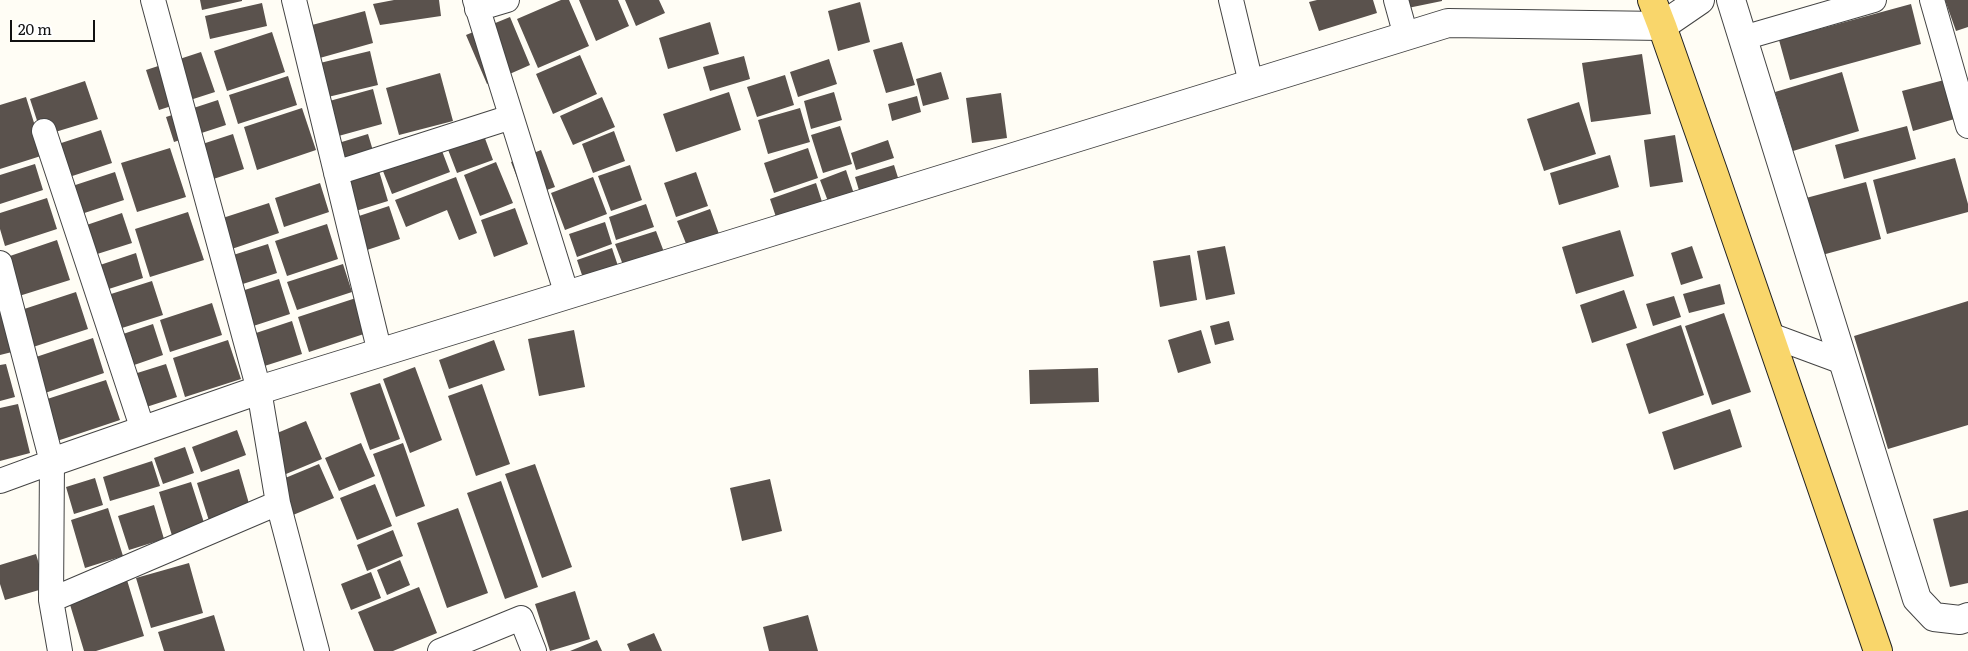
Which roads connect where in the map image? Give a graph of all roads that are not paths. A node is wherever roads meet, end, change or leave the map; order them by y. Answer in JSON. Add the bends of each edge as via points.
{"nodes":[{"id":1,"x":153,"y":0,"type":"edge"},
{"id":2,"x":294,"y":0,"type":"edge"},
{"id":3,"x":507,"y":0,"type":"edge"},
{"id":4,"x":1231,"y":0,"type":"edge"},
{"id":5,"x":1396,"y":0,"type":"edge"},
{"id":6,"x":1652,"y":0,"type":"edge"},
{"id":7,"x":1700,"y":0,"type":"edge"},
{"id":8,"x":1731,"y":0,"type":"edge"},
{"id":9,"x":1874,"y":0,"type":"edge"},
{"id":10,"x":1932,"y":0,"type":"edge"},
{"id":11,"x":476,"y":4,"type":"edge"},
{"id":12,"x":1663,"y":13,"type":"edge"},
{"id":13,"x":1406,"y":36,"type":"junction"},
{"id":14,"x":1743,"y":38,"type":"junction"},
{"id":15,"x":1251,"y":83,"type":"junction"},
{"id":16,"x":511,"y":117,"type":"junction"},
{"id":17,"x":1968,"y":126,"type":"edge"},
{"id":18,"x":44,"y":131,"type":"dead end"},
{"id":19,"x":336,"y":173,"type":"junction"},
{"id":20,"x":0,"y":263,"type":"edge"},
{"id":21,"x":567,"y":295,"type":"junction"},
{"id":22,"x":1770,"y":335,"type":"junction"},
{"id":23,"x":380,"y":353,"type":"junction"},
{"id":24,"x":1843,"y":362,"type":"junction"},
{"id":25,"x":260,"y":390,"type":"junction"},
{"id":26,"x":143,"y":430,"type":"junction"},
{"id":27,"x":52,"y":462,"type":"junction"},
{"id":28,"x":0,"y":481,"type":"edge"},
{"id":29,"x":278,"y":502,"type":"junction"},
{"id":30,"x":50,"y":600,"type":"junction"},
{"id":31,"x":1968,"y":617,"type":"edge"},
{"id":32,"x":60,"y":651,"type":"edge"},
{"id":33,"x":317,"y":651,"type":"edge"},
{"id":34,"x":440,"y":651,"type":"edge"},
{"id":35,"x":534,"y":651,"type":"edge"},
{"id":36,"x":1878,"y":651,"type":"edge"}],
"edges":[{"from":1,"to":25,"type":"street"},
{"from":2,"to":19,"type":"street"},
{"from":3,"to":11,"type":"street"},
{"from":4,"to":15,"type":"street"},
{"from":5,"to":13,"type":"street"},
{"from":6,"to":12,"type":"main road"},
{"from":7,"to":12,"type":"street"},
{"from":8,"to":14,"type":"street"},
{"from":9,"to":14,"type":"street"},
{"from":10,"to":17,"type":"street"},
{"from":11,"to":16,"type":"street"},
{"from":12,"to":13,"type":"street","via":[[1448,23]]},
{"from":12,"to":22,"type":"main road"},
{"from":13,"to":15,"type":"street"},
{"from":14,"to":24,"type":"street"},
{"from":15,"to":21,"type":"street"},
{"from":16,"to":19,"type":"street"},
{"from":16,"to":21,"type":"street"},
{"from":18,"to":26,"type":"street"},
{"from":19,"to":23,"type":"street"},
{"from":20,"to":27,"type":"street"},
{"from":21,"to":23,"type":"street"},
{"from":22,"to":24,"type":"street"},
{"from":22,"to":36,"type":"main road"},
{"from":23,"to":25,"type":"street"},
{"from":24,"to":31,"type":"street","via":[[1917,599],[1934,617],[1960,620]]},
{"from":25,"to":26,"type":"street"},
{"from":25,"to":29,"type":"street"},
{"from":26,"to":27,"type":"street"},
{"from":27,"to":28,"type":"street"},
{"from":27,"to":30,"type":"street"},
{"from":29,"to":30,"type":"street"},
{"from":29,"to":33,"type":"street"},
{"from":30,"to":32,"type":"street"},
{"from":34,"to":35,"type":"street","via":[[521,618]]}]}
